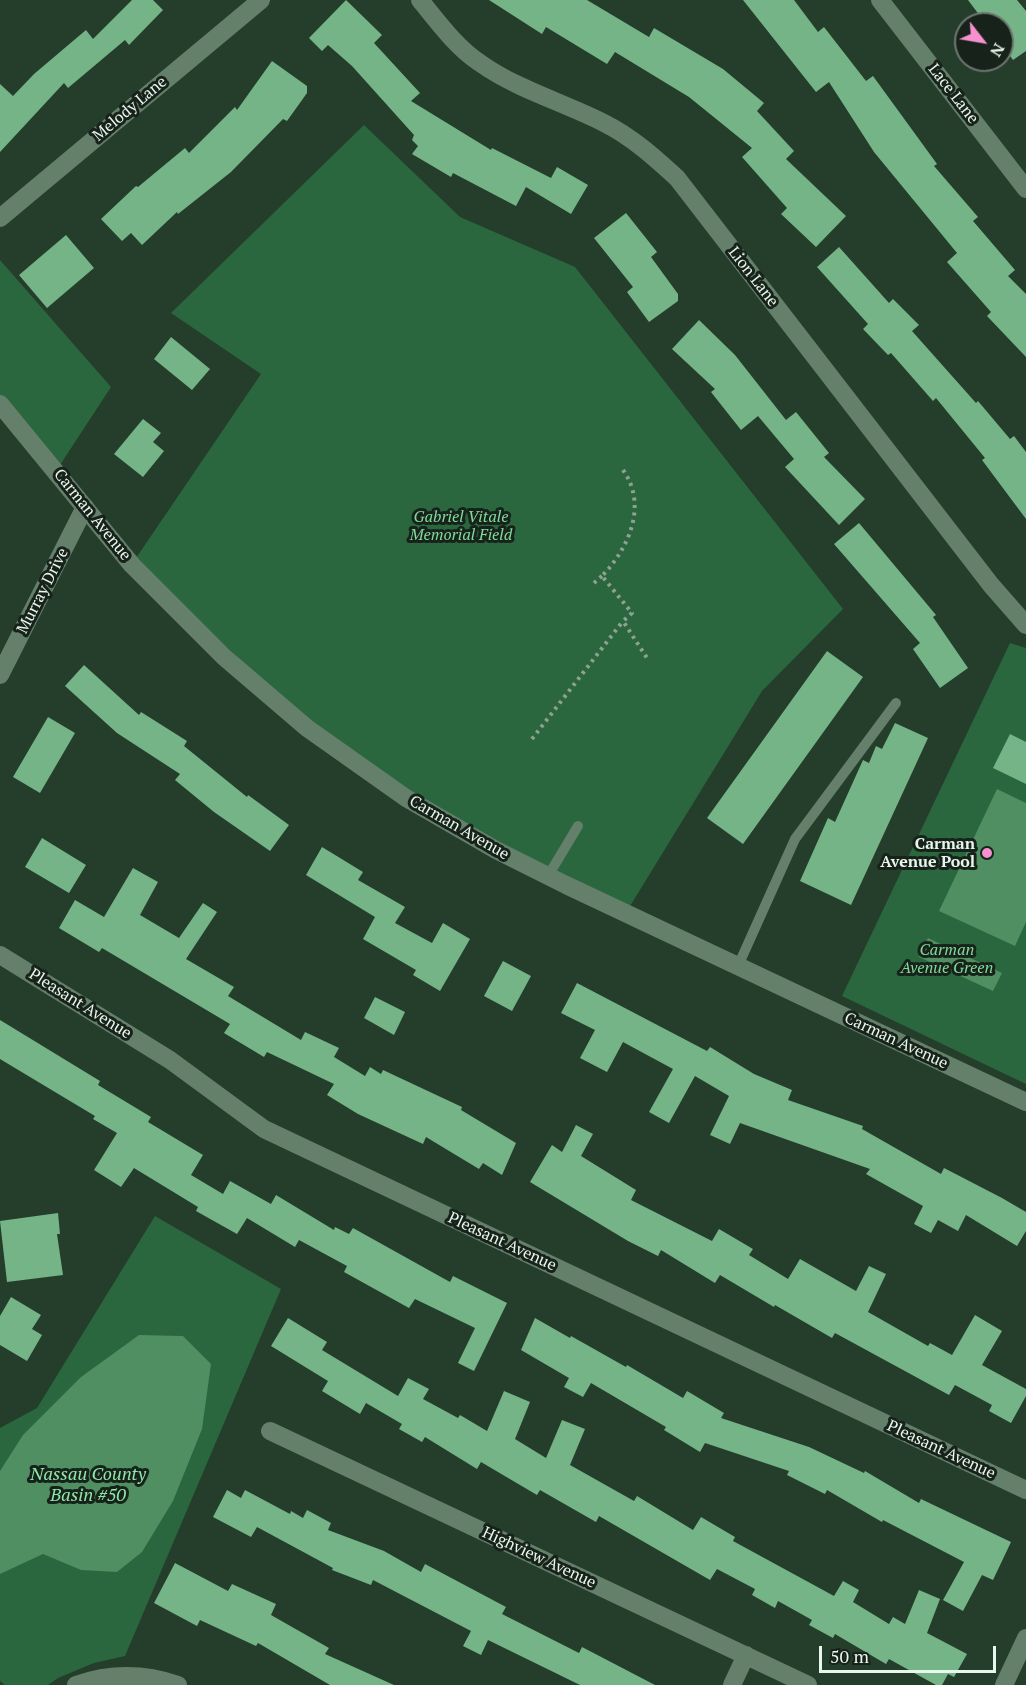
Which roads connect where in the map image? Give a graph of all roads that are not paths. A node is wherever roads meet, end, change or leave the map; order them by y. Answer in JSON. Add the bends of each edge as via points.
{"nodes":[{"id":1,"x":261,"y":0,"type":"edge"},
{"id":2,"x":420,"y":0,"type":"edge"},
{"id":3,"x":880,"y":0,"type":"edge"},
{"id":4,"x":239,"y":6,"type":"edge"},
{"id":5,"x":1026,"y":189,"type":"edge"},
{"id":6,"x":0,"y":218,"type":"edge"},
{"id":7,"x":0,"y":404,"type":"edge"},
{"id":8,"x":86,"y":507,"type":"junction"},
{"id":9,"x":1026,"y":625,"type":"edge"},
{"id":10,"x":0,"y":675,"type":"edge"},
{"id":11,"x":896,"y":703,"type":"dead end"},
{"id":12,"x":578,"y":826,"type":"dead end"},
{"id":13,"x":548,"y":876,"type":"junction"},
{"id":14,"x":0,"y":955,"type":"edge"},
{"id":15,"x":738,"y":966,"type":"junction"},
{"id":16,"x":1026,"y":1102,"type":"edge"},
{"id":17,"x":270,"y":1431,"type":"dead end"},
{"id":18,"x":1026,"y":1490,"type":"edge"},
{"id":19,"x":1026,"y":1638,"type":"edge"},
{"id":20,"x":746,"y":1655,"type":"junction"},
{"id":21,"x":76,"y":1685,"type":"edge"},
{"id":22,"x":178,"y":1685,"type":"edge"},
{"id":23,"x":732,"y":1685,"type":"edge"},
{"id":24,"x":808,"y":1685,"type":"edge"},
{"id":25,"x":1004,"y":1685,"type":"edge"}],
"edges":[{"from":1,"to":4,"type":"street","name":"Melody Lane"},
{"from":2,"to":9,"type":"street","name":"Lion Lane","via":[[478,63],[527,91],[604,123],[644,148],[677,178]]},
{"from":3,"to":5,"type":"street","name":"Lace Lane"},
{"from":4,"to":6,"type":"street","name":"Melody Lane"},
{"from":7,"to":8,"type":"street","name":"Carman Avenue"},
{"from":8,"to":10,"type":"street","name":"Murray Drive"},
{"from":8,"to":13,"type":"street","name":"Carman Avenue","via":[[132,565],[224,657],[307,728],[406,798]]},
{"from":11,"to":15,"type":"lane","via":[[795,839]]},
{"from":12,"to":13,"type":"lane"},
{"from":13,"to":15,"type":"street","name":"Carman Avenue"},
{"from":14,"to":18,"type":"street","name":"Pleasant Avenue","via":[[170,1060],[264,1129]]},
{"from":15,"to":16,"type":"street","name":"Carman Avenue"},
{"from":17,"to":20,"type":"street","name":"Highview Avenue"},
{"from":19,"to":25,"type":"street"},
{"from":20,"to":23,"type":"street"},
{"from":20,"to":24,"type":"street","name":"Highview Avenue"},
{"from":21,"to":22,"type":"street","via":[[126,1675]]}]}
